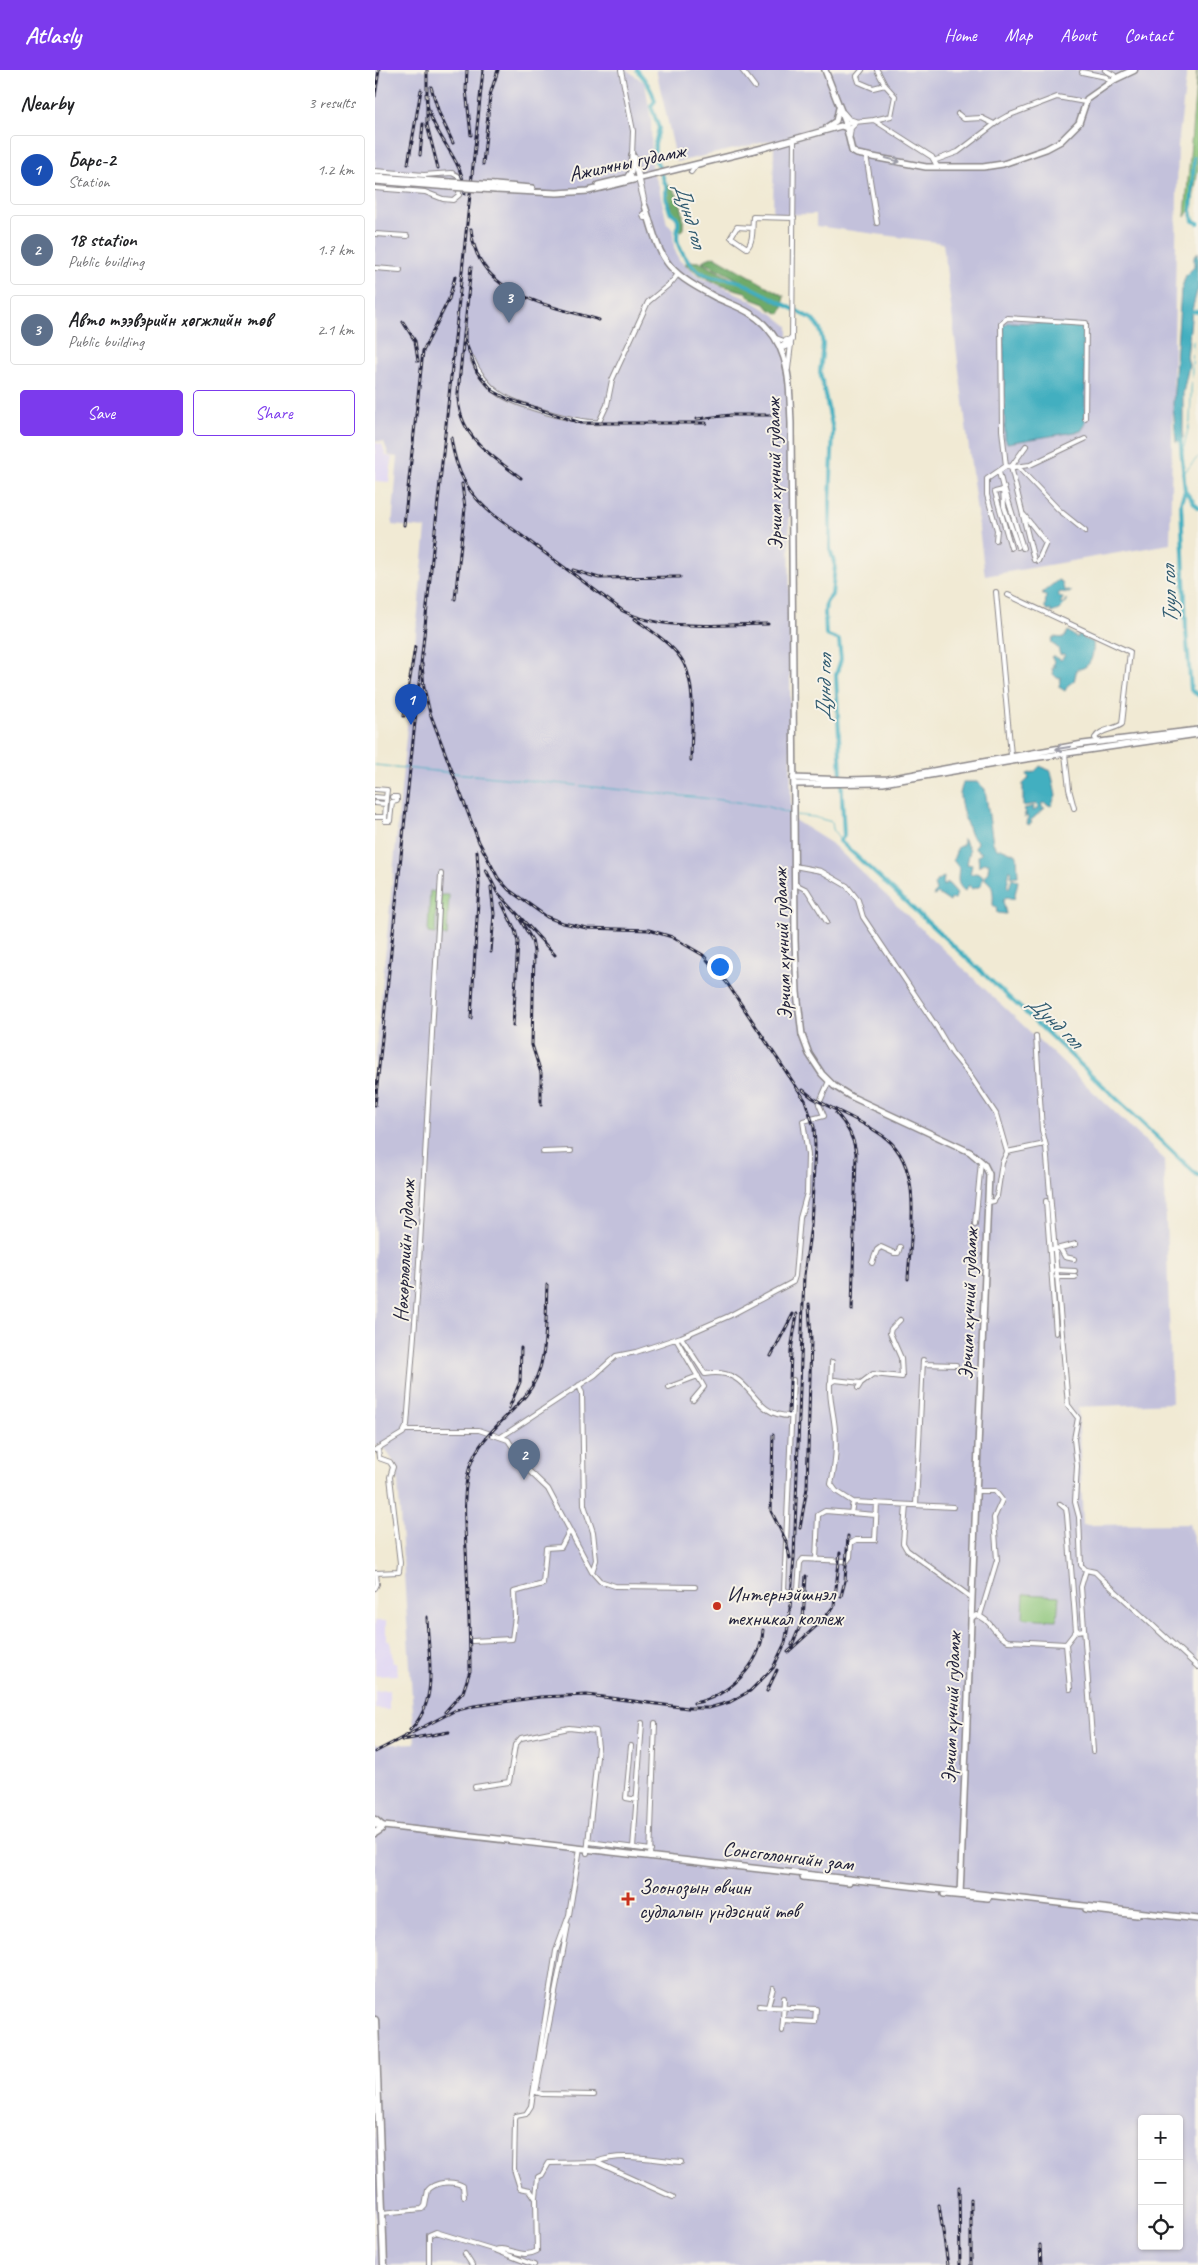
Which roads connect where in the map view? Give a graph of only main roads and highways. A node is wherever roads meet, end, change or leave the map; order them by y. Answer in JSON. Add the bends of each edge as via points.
{"nodes":[{"id":1,"x":825,"y":70,"type":"edge"},
{"id":2,"x":1124,"y":70,"type":"edge"},
{"id":3,"x":1129,"y":70,"type":"edge"},
{"id":4,"x":1134,"y":70,"type":"edge"},
{"id":5,"x":1113,"y":81,"type":"junction"},
{"id":6,"x":840,"y":107,"type":"junction"},
{"id":7,"x":846,"y":126,"type":"junction"},
{"id":8,"x":827,"y":127,"type":"junction"},
{"id":9,"x":837,"y":128,"type":"junction"},
{"id":10,"x":849,"y":139,"type":"junction"},
{"id":11,"x":784,"y":142,"type":"junction"},
{"id":12,"x":794,"y":147,"type":"road end"},
{"id":13,"x":632,"y":155,"type":"road end"},
{"id":14,"x":676,"y":168,"type":"junction"},
{"id":15,"x":375,"y":177,"type":"edge"},
{"id":16,"x":638,"y":177,"type":"junction"},
{"id":17,"x":627,"y":178,"type":"junction"},
{"id":18,"x":375,"y":181,"type":"edge"},
{"id":19,"x":451,"y":185,"type":"junction"},
{"id":20,"x":567,"y":192,"type":"junction"},
{"id":21,"x":647,"y":212,"type":"road end"},
{"id":22,"x":1198,"y":730,"type":"edge"},
{"id":23,"x":1198,"y":734,"type":"edge"},
{"id":24,"x":1098,"y":742,"type":"junction"},
{"id":25,"x":1083,"y":744,"type":"junction"},
{"id":26,"x":1101,"y":749,"type":"junction"},
{"id":27,"x":1084,"y":752,"type":"junction"},
{"id":28,"x":794,"y":781,"type":"junction"},
{"id":29,"x":848,"y":782,"type":"junction"},
{"id":30,"x":375,"y":1820,"type":"edge"},
{"id":31,"x":378,"y":1827,"type":"edge"},
{"id":32,"x":375,"y":1833,"type":"edge"},
{"id":33,"x":587,"y":1851,"type":"junction"},
{"id":34,"x":960,"y":1877,"type":"junction"},
{"id":35,"x":946,"y":1890,"type":"junction"},
{"id":36,"x":960,"y":1894,"type":"junction"},
{"id":37,"x":976,"y":1894,"type":"junction"},
{"id":38,"x":1198,"y":1920,"type":"edge"},
{"id":39,"x":375,"y":2020,"type":"edge"},
{"id":40,"x":375,"y":2095,"type":"edge"},
{"id":41,"x":383,"y":2265,"type":"edge"}],
"edges":[{"from":1,"to":6,"type":"main road"},
{"from":2,"to":5,"type":"highway"},
{"from":3,"to":5,"type":"main road"},
{"from":4,"to":5,"type":"highway"},
{"from":10,"to":5,"type":"main road","one_way":true,"via":[[851,151],[917,166],[995,166],[1049,148],[1076,126],[1085,102]]},
{"from":6,"to":7,"type":"main road"},
{"from":6,"to":8,"type":"main road","via":[[838,117]]},
{"from":7,"to":8,"type":"main road","name":"Ажилчны гудамж"},
{"from":7,"to":9,"type":"main road","name":"Ажилчны гудамж"},
{"from":7,"to":10,"type":"main road"},
{"from":8,"to":14,"type":"main road","name":"Ажилчны гудамж"},
{"from":9,"to":10,"type":"main road","via":[[844,130]]},
{"from":9,"to":11,"type":"main road","name":"Ажилчны гудамж"},
{"from":11,"to":12,"type":"main road"},
{"from":11,"to":14,"type":"main road","name":"Ажилчны гудамж"},
{"from":13,"to":17,"type":"main road","via":[[631,172]]},
{"from":14,"to":16,"type":"main road","name":"Ажилчны гудамж"},
{"from":15,"to":19,"type":"main road","name":"Ажилчны гудамж"},
{"from":16,"to":17,"type":"main road","name":"Ажилчны гудамж"},
{"from":16,"to":20,"type":"main road","name":"Ажилчны гудамж","via":[[588,191]]},
{"from":17,"to":20,"type":"main road","name":"Ажилчны гудамж"},
{"from":18,"to":19,"type":"main road","name":"Ажилчны гудамж"},
{"from":19,"to":20,"type":"main road","name":"Ажилчны гудамж","bridge":true},
{"from":21,"to":28,"type":"main road","name":"Эрчим хүчний гудамж","via":[[663,256],[678,274],[752,314],[776,338],[788,369]]},
{"from":22,"to":24,"type":"main road"},
{"from":23,"to":26,"type":"main road"},
{"from":24,"to":25,"type":"main road"},
{"from":24,"to":26,"type":"main road"},
{"from":25,"to":27,"type":"main road","via":[[1087,747]]},
{"from":25,"to":29,"type":"main road","one_way":true,"via":[[913,775]]},
{"from":26,"to":27,"type":"main road"},
{"from":27,"to":29,"type":"main road","via":[[913,779]]},
{"from":28,"to":29,"type":"main road"},
{"from":28,"to":34,"type":"main road","name":"Эрчим хүчний гудамж","via":[[796,975],[801,1030],[809,1054],[829,1081],[850,1096],[965,1149],[981,1161],[989,1174]]},
{"from":30,"to":31,"type":"highway"},
{"from":31,"to":32,"type":"highway"},
{"from":31,"to":33,"type":"main road","name":"Сонсголонгийн зам"},
{"from":33,"to":35,"type":"main road","name":"Сонсголонгийн зам"},
{"from":33,"to":36,"type":"main road","name":"Сонсголонгийн зам"},
{"from":34,"to":35,"type":"main road","via":[[957,1885]]},
{"from":34,"to":36,"type":"main road","name":"Эрчим хүчний гудамж"},
{"from":34,"to":37,"type":"main road","via":[[965,1887]]},
{"from":35,"to":36,"type":"main road","name":"Сонсголонгийн зам"},
{"from":36,"to":37,"type":"main road","name":"Сонсголонгийн зам"},
{"from":36,"to":38,"type":"main road","name":"Сонсголонгийн зам"},
{"from":37,"to":38,"type":"main road","name":"Сонсголонгийн зам"},
{"from":39,"to":41,"type":"highway"},
{"from":40,"to":41,"type":"highway"}]}
